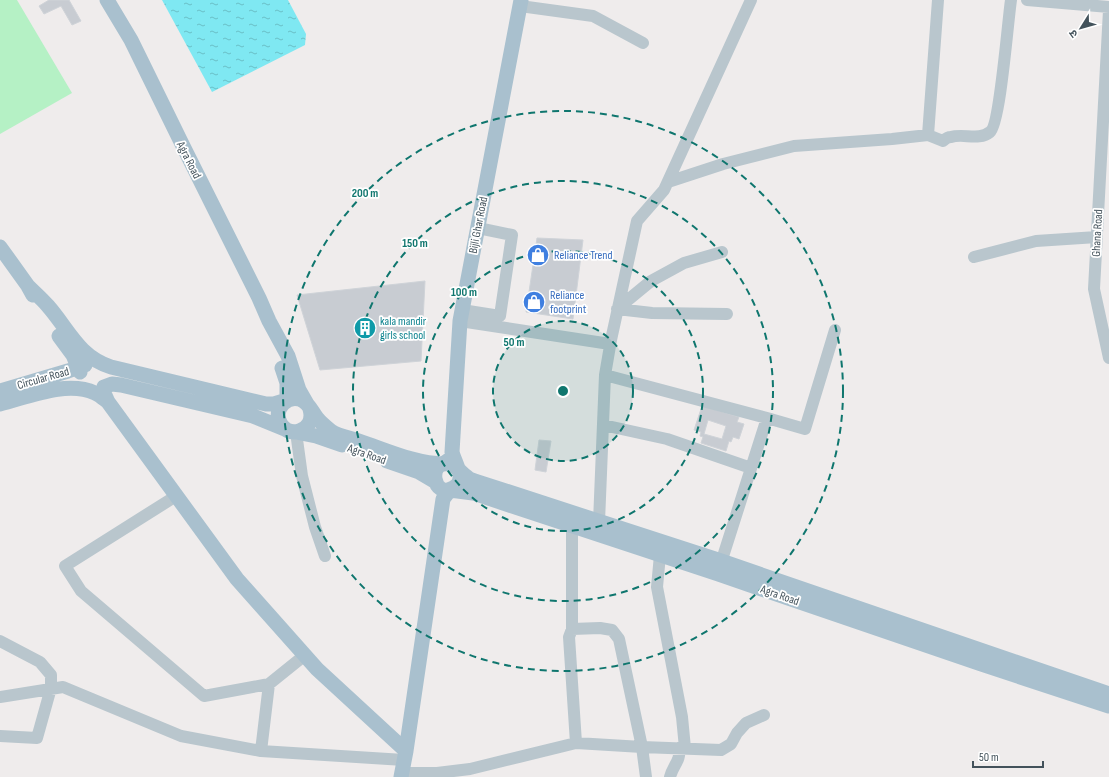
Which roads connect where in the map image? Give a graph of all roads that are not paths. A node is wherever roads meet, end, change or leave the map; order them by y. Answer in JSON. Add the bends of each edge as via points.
{"nodes":[{"id":1,"x":107,"y":0,"type":"edge"},
{"id":2,"x":751,"y":0,"type":"edge"},
{"id":3,"x":938,"y":0,"type":"edge"},
{"id":4,"x":1011,"y":0,"type":"edge"},
{"id":5,"x":1027,"y":0,"type":"edge"},
{"id":6,"x":521,"y":3,"type":"edge"},
{"id":7,"x":1109,"y":9,"type":"edge"},
{"id":8,"x":643,"y":44,"type":"dead end"},
{"id":9,"x":1106,"y":101,"type":"edge"},
{"id":10,"x":928,"y":135,"type":"junction"},
{"id":11,"x":668,"y":182,"type":"junction"},
{"id":12,"x":478,"y":228,"type":"junction"},
{"id":13,"x":1097,"y":237,"type":"junction"},
{"id":14,"x":0,"y":246,"type":"edge"},
{"id":15,"x":722,"y":252,"type":"dead end"},
{"id":16,"x":974,"y":257,"type":"dead end"},
{"id":17,"x":28,"y":286,"type":"junction"},
{"id":18,"x":617,"y":309,"type":"junction"},
{"id":19,"x":727,"y":314,"type":"dead end"},
{"id":20,"x":461,"y":316,"type":"junction"},
{"id":21,"x":269,"y":321,"type":"junction"},
{"id":22,"x":835,"y":330,"type":"dead end"},
{"id":23,"x":610,"y":344,"type":"junction"},
{"id":24,"x":1109,"y":358,"type":"edge"},
{"id":25,"x":85,"y":367,"type":"junction"},
{"id":26,"x":605,"y":375,"type":"junction"},
{"id":27,"x":97,"y":389,"type":"junction"},
{"id":28,"x":0,"y":391,"type":"edge"},
{"id":29,"x":287,"y":400,"type":"junction"},
{"id":30,"x":0,"y":404,"type":"edge"},
{"id":31,"x":309,"y":406,"type":"junction"},
{"id":32,"x":767,"y":418,"type":"junction"},
{"id":33,"x":603,"y":425,"type":"junction"},
{"id":34,"x":290,"y":431,"type":"junction"},
{"id":35,"x":451,"y":462,"type":"junction"},
{"id":36,"x":751,"y":468,"type":"junction"},
{"id":37,"x":442,"y":489,"type":"junction"},
{"id":38,"x":176,"y":496,"type":"junction"},
{"id":39,"x":599,"y":522,"type":"junction"},
{"id":40,"x":572,"y":526,"type":"junction"},
{"id":41,"x":660,"y":555,"type":"junction"},
{"id":42,"x":325,"y":556,"type":"dead end"},
{"id":43,"x":720,"y":567,"type":"junction"},
{"id":44,"x":572,"y":628,"type":"junction"},
{"id":45,"x":0,"y":641,"type":"edge"},
{"id":46,"x":305,"y":654,"type":"junction"},
{"id":47,"x":269,"y":684,"type":"junction"},
{"id":48,"x":51,"y":688,"type":"junction"},
{"id":49,"x":1109,"y":694,"type":"edge"},
{"id":50,"x":0,"y":697,"type":"edge"},
{"id":51,"x":1109,"y":706,"type":"edge"},
{"id":52,"x":764,"y":716,"type":"dead end"},
{"id":53,"x":0,"y":736,"type":"edge"},
{"id":54,"x":576,"y":742,"type":"junction"},
{"id":55,"x":642,"y":747,"type":"junction"},
{"id":56,"x":682,"y":748,"type":"junction"},
{"id":57,"x":260,"y":750,"type":"junction"},
{"id":58,"x":403,"y":766,"type":"edge"},
{"id":59,"x":646,"y":777,"type":"edge"},
{"id":60,"x":670,"y":777,"type":"edge"}],
"edges":[{"from":1,"to":21,"type":"main road","name":"Agra Road","via":[[131,40],[260,298]]},
{"from":2,"to":11,"type":"street"},
{"from":3,"to":10,"type":"street"},
{"from":4,"to":10,"type":"street","via":[[994,129],[978,136],[952,136],[943,141]]},
{"from":5,"to":7,"type":"street"},
{"from":6,"to":8,"type":"street","via":[[593,16]]},
{"from":6,"to":12,"type":"main road","name":"Bijli Ghar Road"},
{"from":7,"to":9,"type":"street","name":"Ghana Road"},
{"from":9,"to":13,"type":"street","name":"Ghana Road"},
{"from":10,"to":11,"type":"street","via":[[794,146],[723,164]]},
{"from":11,"to":18,"type":"street","via":[[637,221]]},
{"from":12,"to":20,"type":"main road","name":"Bijli Ghar Road"},
{"from":12,"to":20,"type":"street","via":[[512,235],[500,316]]},
{"from":13,"to":16,"type":"street","via":[[1036,241]]},
{"from":13,"to":24,"type":"street","name":"Ghana Road","via":[[1094,289]]},
{"from":14,"to":17,"type":"main road"},
{"from":15,"to":18,"type":"street","via":[[684,263],[651,281]]},
{"from":17,"to":25,"type":"main road","via":[[42,312],[73,355]]},
{"from":17,"to":25,"type":"main road","via":[[48,306],[83,351]]},
{"from":18,"to":19,"type":"street","via":[[652,313]]},
{"from":18,"to":23,"type":"street"},
{"from":20,"to":23,"type":"street"},
{"from":20,"to":35,"type":"main road","name":"Bijli Ghar Road"},
{"from":21,"to":29,"type":"main road","name":"Agra Road","via":[[287,383]]},
{"from":21,"to":31,"type":"main road","name":"Agra Road","via":[[288,356],[299,390]]},
{"from":22,"to":32,"type":"street","via":[[805,429]]},
{"from":23,"to":26,"type":"street"},
{"from":25,"to":27,"type":"main road","via":[[80,381],[82,385]]},
{"from":25,"to":27,"type":"main road","via":[[106,368],[107,383]]},
{"from":25,"to":28,"type":"main road","name":"Circular Road"},
{"from":25,"to":29,"type":"main road","via":[[119,370],[266,404]]},
{"from":26,"to":32,"type":"street"},
{"from":26,"to":33,"type":"street"},
{"from":27,"to":30,"type":"main road","name":"Circular Road","via":[[58,389]]},
{"from":27,"to":34,"type":"main road","name":"Circular Road","via":[[112,384],[121,385],[254,416]]},
{"from":27,"to":38,"type":"main road","via":[[104,393]]},
{"from":29,"to":31,"type":"main road","via":[[298,398]]},
{"from":29,"to":34,"type":"main road","via":[[282,404],[278,420]]},
{"from":31,"to":34,"type":"main road","via":[[311,419],[306,428]]},
{"from":31,"to":35,"type":"main road","name":"Agra Road","via":[[318,420],[333,432],[426,463]]},
{"from":32,"to":36,"type":"street"},
{"from":33,"to":36,"type":"street","via":[[667,439]]},
{"from":33,"to":39,"type":"street"},
{"from":34,"to":37,"type":"main road","name":"Agra Road","via":[[316,436],[419,472]]},
{"from":34,"to":42,"type":"street"},
{"from":35,"to":37,"type":"main road","via":[[439,467],[434,474]]},
{"from":35,"to":37,"type":"main road","via":[[460,473],[459,481],[454,488]]},
{"from":35,"to":39,"type":"main road","name":"Agra Road","via":[[475,482]]},
{"from":36,"to":43,"type":"street"},
{"from":37,"to":40,"type":"main road","name":"Agra Road","via":[[473,493]]},
{"from":37,"to":58,"type":"main road"},
{"from":38,"to":46,"type":"main road","via":[[237,579]]},
{"from":38,"to":47,"type":"street","via":[[65,566],[81,591],[204,696]]},
{"from":39,"to":43,"type":"main road","name":"Agra Road"},
{"from":40,"to":41,"type":"main road","name":"Agra Road"},
{"from":40,"to":44,"type":"street"},
{"from":41,"to":43,"type":"main road","name":"Agra Road"},
{"from":41,"to":56,"type":"street","via":[[657,587],[682,717]]},
{"from":43,"to":49,"type":"main road","name":"Agra Road","via":[[989,652]]},
{"from":43,"to":51,"type":"main road","name":"Agra Road","via":[[981,664]]},
{"from":44,"to":54,"type":"street","via":[[569,637]]},
{"from":44,"to":55,"type":"street","via":[[612,630],[619,639]]},
{"from":45,"to":48,"type":"street","via":[[40,662],[52,675]]},
{"from":46,"to":47,"type":"street"},
{"from":46,"to":58,"type":"main road"},
{"from":47,"to":57,"type":"street"},
{"from":48,"to":50,"type":"street"},
{"from":48,"to":53,"type":"street","via":[[38,738]]},
{"from":48,"to":57,"type":"street","via":[[64,687],[181,736]]},
{"from":52,"to":56,"type":"street","via":[[746,723],[731,744],[721,750]]},
{"from":54,"to":55,"type":"street"},
{"from":54,"to":58,"type":"street","via":[[470,769],[437,773]]},
{"from":55,"to":56,"type":"street"},
{"from":55,"to":59,"type":"street"},
{"from":56,"to":60,"type":"street"},
{"from":57,"to":58,"type":"street"}]}
